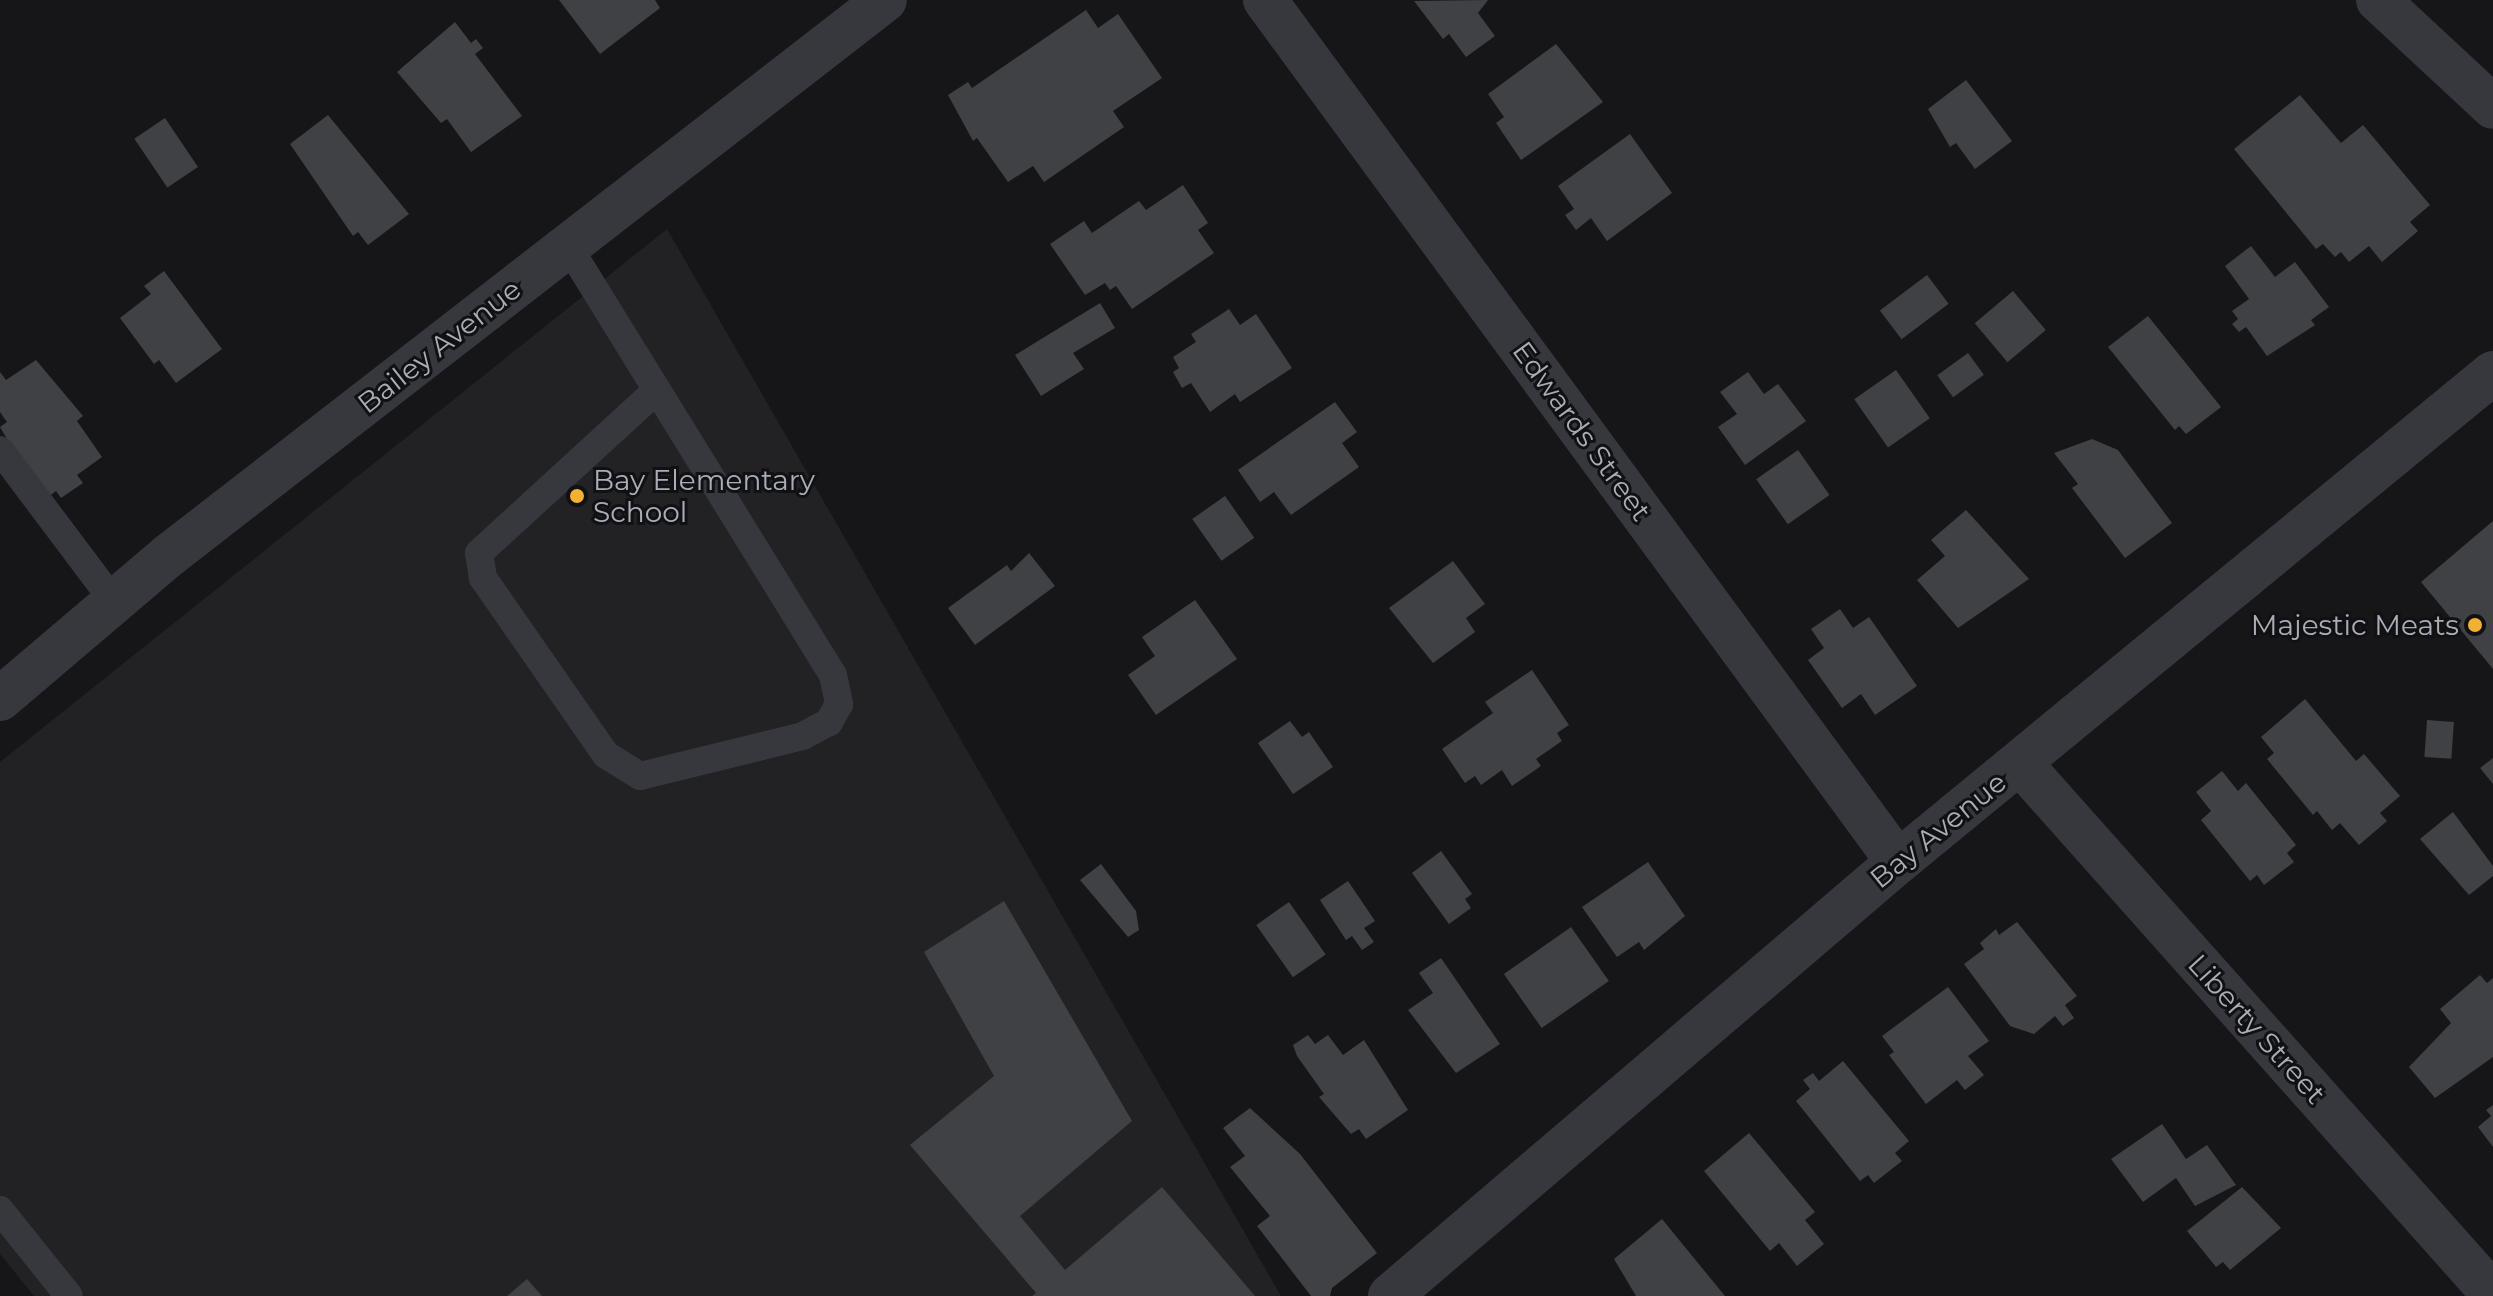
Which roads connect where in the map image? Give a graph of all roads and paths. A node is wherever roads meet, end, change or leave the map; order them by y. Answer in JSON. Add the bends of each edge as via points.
{"nodes":[{"id":1,"x":885,"y":0,"type":"edge"},
{"id":2,"x":1265,"y":0,"type":"edge"},
{"id":3,"x":2378,"y":0,"type":"edge"},
{"id":4,"x":2493,"y":107,"type":"edge"},
{"id":5,"x":568,"y":246,"type":"junction"},
{"id":6,"x":2493,"y":373,"type":"edge"},
{"id":7,"x":656,"y":391,"type":"junction"},
{"id":8,"x":0,"y":450,"type":"edge"},
{"id":9,"x":114,"y":602,"type":"junction"},
{"id":10,"x":0,"y":699,"type":"edge"},
{"id":11,"x":2020,"y":763,"type":"junction"},
{"id":12,"x":1898,"y":862,"type":"junction"},
{"id":13,"x":0,"y":1210,"type":"edge"},
{"id":14,"x":2493,"y":1294,"type":"edge"},
{"id":15,"x":69,"y":1296,"type":"edge"},
{"id":16,"x":1390,"y":1296,"type":"edge"}],
"edges":[{"from":1,"to":5,"type":"street","name":"Bailey Avenue"},
{"from":2,"to":12,"type":"street","name":"Edwards Street"},
{"from":3,"to":4,"type":"street"},
{"from":5,"to":7,"type":"lane"},
{"from":5,"to":9,"type":"street","name":"Bailey Avenue"},
{"from":6,"to":11,"type":"street","name":"Bay Avenue"},
{"from":7,"to":7,"type":"lane","via":[[479,553],[483,578],[606,755],[640,776],[803,736],[829,722],[839,704],[833,675]]},
{"from":8,"to":9,"type":"lane"},
{"from":9,"to":10,"type":"street","name":"Bailey Avenue"},
{"from":11,"to":12,"type":"street","name":"Bay Avenue"},
{"from":11,"to":14,"type":"street","name":"Liberty Street"},
{"from":12,"to":16,"type":"street","name":"Bay Avenue"},
{"from":13,"to":15,"type":"lane"}]}
